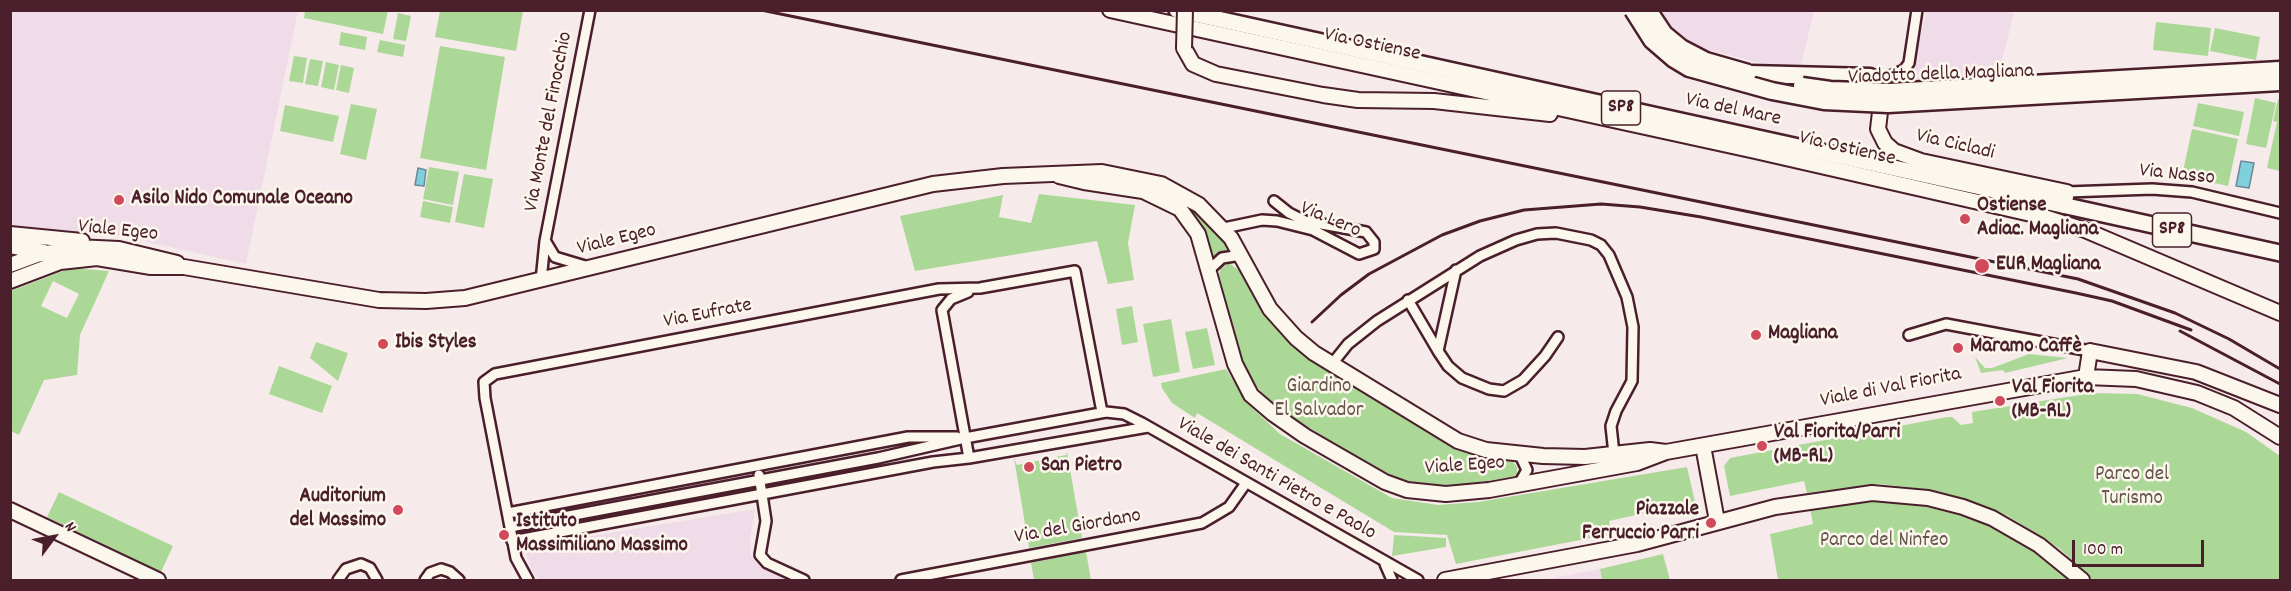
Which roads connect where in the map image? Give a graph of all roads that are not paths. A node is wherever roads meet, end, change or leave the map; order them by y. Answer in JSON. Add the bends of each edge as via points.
{"nodes":[{"id":1,"x":590,"y":10,"type":"edge"},
{"id":2,"x":1110,"y":10,"type":"edge"},
{"id":3,"x":1177,"y":10,"type":"edge"},
{"id":4,"x":1185,"y":10,"type":"edge"},
{"id":5,"x":1633,"y":10,"type":"edge"},
{"id":6,"x":1648,"y":10,"type":"edge"},
{"id":7,"x":1917,"y":10,"type":"edge"},
{"id":8,"x":2280,"y":70,"type":"edge"},
{"id":9,"x":1750,"y":74,"type":"junction"},
{"id":10,"x":1879,"y":81,"type":"junction"},
{"id":11,"x":2280,"y":82,"type":"edge"},
{"id":12,"x":1584,"y":114,"type":"junction"},
{"id":13,"x":1057,"y":175,"type":"junction"},
{"id":14,"x":2066,"y":199,"type":"junction"},
{"id":15,"x":1274,"y":201,"type":"dead end"},
{"id":16,"x":2280,"y":213,"type":"edge"},
{"id":17,"x":1224,"y":228,"type":"junction"},
{"id":18,"x":10,"y":234,"type":"edge"},
{"id":19,"x":28,"y":236,"type":"junction"},
{"id":20,"x":545,"y":241,"type":"junction"},
{"id":21,"x":10,"y":246,"type":"edge"},
{"id":22,"x":119,"y":249,"type":"junction"},
{"id":23,"x":47,"y":252,"type":"junction"},
{"id":24,"x":2280,"y":253,"type":"edge"},
{"id":25,"x":1241,"y":255,"type":"junction"},
{"id":26,"x":80,"y":259,"type":"junction"},
{"id":27,"x":10,"y":266,"type":"edge"},
{"id":28,"x":41,"y":267,"type":"junction"},
{"id":29,"x":184,"y":267,"type":"junction"},
{"id":30,"x":593,"y":268,"type":"junction"},
{"id":31,"x":1209,"y":270,"type":"junction"},
{"id":32,"x":1456,"y":270,"type":"junction"},
{"id":33,"x":10,"y":281,"type":"edge"},
{"id":34,"x":541,"y":281,"type":"junction"},
{"id":35,"x":980,"y":288,"type":"junction"},
{"id":36,"x":1407,"y":300,"type":"junction"},
{"id":37,"x":2280,"y":313,"type":"edge"},
{"id":38,"x":1909,"y":335,"type":"dead end"},
{"id":39,"x":1558,"y":336,"type":"dead end"},
{"id":40,"x":1438,"y":351,"type":"junction"},
{"id":41,"x":2090,"y":351,"type":"junction"},
{"id":42,"x":1332,"y":364,"type":"junction"},
{"id":43,"x":2086,"y":377,"type":"junction"},
{"id":44,"x":2277,"y":404,"type":"edge"},
{"id":45,"x":1102,"y":412,"type":"junction"},
{"id":46,"x":2260,"y":423,"type":"junction"},
{"id":47,"x":1148,"y":427,"type":"junction"},
{"id":48,"x":2280,"y":437,"type":"edge"},
{"id":49,"x":965,"y":438,"type":"junction"},
{"id":50,"x":875,"y":444,"type":"junction"},
{"id":51,"x":1703,"y":446,"type":"junction"},
{"id":52,"x":1666,"y":452,"type":"junction"},
{"id":53,"x":823,"y":454,"type":"junction"},
{"id":54,"x":1520,"y":454,"type":"junction"},
{"id":55,"x":1614,"y":454,"type":"junction"},
{"id":56,"x":878,"y":458,"type":"junction"},
{"id":57,"x":969,"y":459,"type":"junction"},
{"id":58,"x":758,"y":466,"type":"junction"},
{"id":59,"x":826,"y":468,"type":"junction"},
{"id":60,"x":880,"y":472,"type":"junction"},
{"id":61,"x":699,"y":478,"type":"junction"},
{"id":62,"x":760,"y":480,"type":"junction"},
{"id":63,"x":829,"y":482,"type":"junction"},
{"id":64,"x":1246,"y":483,"type":"junction"},
{"id":65,"x":1519,"y":484,"type":"junction"},
{"id":66,"x":632,"y":490,"type":"junction"},
{"id":67,"x":702,"y":491,"type":"junction"},
{"id":68,"x":762,"y":495,"type":"junction"},
{"id":69,"x":564,"y":504,"type":"junction"},
{"id":70,"x":634,"y":505,"type":"junction"},
{"id":71,"x":705,"y":506,"type":"junction"},
{"id":72,"x":10,"y":510,"type":"edge"},
{"id":73,"x":508,"y":513,"type":"junction"},
{"id":74,"x":567,"y":517,"type":"junction"},
{"id":75,"x":637,"y":519,"type":"junction"},
{"id":76,"x":1717,"y":521,"type":"junction"},
{"id":77,"x":510,"y":527,"type":"junction"},
{"id":78,"x":569,"y":531,"type":"junction"},
{"id":79,"x":512,"y":541,"type":"junction"},
{"id":80,"x":1385,"y":564,"type":"junction"},
{"id":81,"x":158,"y":580,"type":"edge"},
{"id":82,"x":338,"y":580,"type":"edge"},
{"id":83,"x":377,"y":580,"type":"edge"},
{"id":84,"x":426,"y":580,"type":"edge"},
{"id":85,"x":459,"y":580,"type":"edge"},
{"id":86,"x":528,"y":580,"type":"edge"},
{"id":87,"x":804,"y":580,"type":"edge"},
{"id":88,"x":901,"y":580,"type":"edge"},
{"id":89,"x":1392,"y":580,"type":"edge"},
{"id":90,"x":1418,"y":580,"type":"edge"},
{"id":91,"x":1451,"y":580,"type":"edge"},
{"id":92,"x":2082,"y":580,"type":"edge"}],
"edges":[{"from":1,"to":20,"type":"street","name":"Via Monte del Finocchio"},
{"from":2,"to":12,"type":"main road","name":"Via Ostiense"},
{"from":3,"to":14,"type":"main road","name":"Via del Mare","number":"SP8"},
{"from":4,"to":12,"type":"main road","bridge":true,"via":[[1184,48],[1191,62],[1214,74],[1329,96]]},
{"from":5,"to":11,"type":"highway","name":"Viadotto della Magliana","bridge":true,"via":[[1652,40],[1689,68],[1824,101],[1888,104]]},
{"from":6,"to":9,"type":"highway","name":"Viadotto della Magliana","bridge":true,"via":[[1664,34],[1681,48],[1706,61]]},
{"from":7,"to":10,"type":"street","via":[[1909,63],[1905,70]]},
{"from":8,"to":9,"type":"highway","name":"Viadotto della Magliana","bridge":true,"via":[[1872,92],[1815,88]]},
{"from":9,"to":10,"type":"highway","via":[[1870,77]]},
{"from":10,"to":14,"type":"main road","name":"Via Cicladi","via":[[1882,89],[1878,126],[1882,139],[1894,151]]},
{"from":12,"to":37,"type":"main road","name":"Via Ostiense","via":[[2067,224]]},
{"from":13,"to":17,"type":"main road","name":"Viale Egeo","via":[[1102,172],[1161,184],[1199,205]]},
{"from":13,"to":30,"type":"main road","name":"Viale Egeo","via":[[933,184]]},
{"from":13,"to":31,"type":"main road","name":"Viale Egeo","via":[[1084,183],[1139,190],[1168,201],[1194,225]]},
{"from":14,"to":16,"type":"street","name":"Via Nasso","via":[[2152,189],[2192,192]]},
{"from":14,"to":24,"type":"main road","name":"Via del Mare","number":"SP8"},
{"from":15,"to":17,"type":"street","name":"Via Lero","via":[[1305,221],[1364,231],[1373,239],[1374,249],[1359,254],[1313,230],[1277,220]]},
{"from":17,"to":25,"type":"main road","name":"Viale Egeo"},
{"from":18,"to":19,"type":"main road"},
{"from":19,"to":22,"type":"main road","via":[[86,241]]},
{"from":19,"to":23,"type":"main road","via":[[42,243]]},
{"from":20,"to":30,"type":"street","name":"Via Monte del Finocchio","via":[[555,258]]},
{"from":20,"to":34,"type":"street","name":"Via Monte del Finocchio"},
{"from":21,"to":23,"type":"main road"},
{"from":22,"to":23,"type":"main road","name":"Viale Egeo","via":[[72,247]]},
{"from":22,"to":29,"type":"main road","name":"Viale Egeo","via":[[156,256]]},
{"from":23,"to":26,"type":"main road","name":"Viale Egeo"},
{"from":23,"to":27,"type":"main road","name":"Viale Egeo"},
{"from":23,"to":28,"type":"main road"},
{"from":25,"to":31,"type":"street","via":[[1222,258]]},
{"from":25,"to":42,"type":"main road","name":"Viale Egeo","via":[[1275,315],[1296,338]]},
{"from":26,"to":28,"type":"main road","name":"Viale Egeo"},
{"from":26,"to":29,"type":"main road","name":"Viale Egeo"},
{"from":28,"to":33,"type":"main road","name":"Viale Egeo"},
{"from":29,"to":34,"type":"main road","name":"Viale Egeo","via":[[387,301],[465,298]]},
{"from":30,"to":34,"type":"main road","name":"Viale Egeo"},
{"from":31,"to":65,"type":"main road","name":"Viale Egeo","via":[[1239,375],[1255,398],[1277,417],[1370,474],[1407,490],[1457,494]]},
{"from":32,"to":36,"type":"street"},
{"from":32,"to":40,"type":"street"},
{"from":32,"to":55,"type":"street","via":[[1511,242],[1537,234],[1581,238],[1607,250],[1627,297],[1634,335],[1632,381],[1611,426]]},
{"from":35,"to":45,"type":"street","via":[[1075,271]]},
{"from":35,"to":49,"type":"street","via":[[951,299],[942,310]]},
{"from":35,"to":73,"type":"street","name":"Via Eufrate","via":[[939,289],[502,372],[486,379],[484,398]]},
{"from":36,"to":40,"type":"street"},
{"from":36,"to":42,"type":"street","via":[[1355,338]]},
{"from":38,"to":41,"type":"street","via":[[1946,324]]},
{"from":39,"to":40,"type":"street","via":[[1523,380],[1504,391],[1462,378]]},
{"from":41,"to":43,"type":"main road"},
{"from":41,"to":44,"type":"main road","via":[[2196,372]]},
{"from":42,"to":54,"type":"main road","name":"Viale Egeo","via":[[1458,441],[1486,450]]},
{"from":43,"to":46,"type":"main road","name":"Viale di Val Fiorita","via":[[2136,379],[2179,387],[2219,401]]},
{"from":43,"to":51,"type":"main road","name":"Viale di Val Fiorita"},
{"from":44,"to":46,"type":"main road"},
{"from":45,"to":47,"type":"street","name":"Viale dei Santi Pietro e Paolo","via":[[1124,414]]},
{"from":45,"to":49,"type":"street"},
{"from":46,"to":48,"type":"main road","name":"Viale di Val Fiorita"},
{"from":47,"to":57,"type":"street","name":"Viale dei Santi Pietro e Paolo"},
{"from":47,"to":64,"type":"street","name":"Viale dei Santi Pietro e Paolo"},
{"from":49,"to":50,"type":"street","via":[[919,436]]},
{"from":49,"to":56,"type":"street"},
{"from":49,"to":57,"type":"street"},
{"from":50,"to":53,"type":"street"},
{"from":50,"to":56,"type":"street"},
{"from":51,"to":52,"type":"main road","name":"Viale Egeo"},
{"from":51,"to":76,"type":"main road"},
{"from":52,"to":55,"type":"main road","name":"Viale Egeo"},
{"from":52,"to":65,"type":"main road","name":"Viale Egeo","via":[[1637,463]]},
{"from":53,"to":58,"type":"street"},
{"from":53,"to":59,"type":"street"},
{"from":54,"to":55,"type":"main road","name":"Viale Egeo"},
{"from":54,"to":65,"type":"street","name":"Viale Egeo","via":[[1527,471]]},
{"from":56,"to":59,"type":"street"},
{"from":56,"to":60,"type":"street"},
{"from":57,"to":60,"type":"street"},
{"from":58,"to":61,"type":"street"},
{"from":58,"to":62,"type":"street"},
{"from":59,"to":62,"type":"street"},
{"from":59,"to":63,"type":"street"},
{"from":60,"to":63,"type":"street"},
{"from":61,"to":66,"type":"street"},
{"from":61,"to":67,"type":"street"},
{"from":62,"to":67,"type":"street"},
{"from":62,"to":68,"type":"street"},
{"from":63,"to":68,"type":"street"},
{"from":64,"to":80,"type":"street","name":"Viale dei Santi Pietro e Paolo"},
{"from":64,"to":88,"type":"street","name":"Via del Giordano","via":[[1229,507],[1202,523]]},
{"from":66,"to":69,"type":"street"},
{"from":66,"to":70,"type":"street"},
{"from":67,"to":70,"type":"street"},
{"from":67,"to":71,"type":"street"},
{"from":68,"to":71,"type":"street"},
{"from":68,"to":87,"type":"street","via":[[766,521],[760,555],[767,563]]},
{"from":69,"to":73,"type":"street"},
{"from":69,"to":74,"type":"street"},
{"from":70,"to":74,"type":"street"},
{"from":70,"to":75,"type":"street"},
{"from":71,"to":75,"type":"street"},
{"from":72,"to":81,"type":"main road"},
{"from":73,"to":77,"type":"street"},
{"from":74,"to":77,"type":"street"},
{"from":74,"to":78,"type":"street"},
{"from":75,"to":78,"type":"street"},
{"from":76,"to":91,"type":"main road","via":[[1612,549]]},
{"from":76,"to":92,"type":"main road","via":[[1851,494],[1922,497],[1963,507],[2027,536]]},
{"from":77,"to":79,"type":"street"},
{"from":78,"to":79,"type":"street"},
{"from":79,"to":86,"type":"street","via":[[518,564]]},
{"from":80,"to":89,"type":"street"},
{"from":80,"to":90,"type":"street","name":"Viale dei Santi Pietro e Paolo","via":[[1394,565]]},
{"from":82,"to":83,"type":"street","via":[[346,569],[361,564],[370,568]]},
{"from":84,"to":85,"type":"street","via":[[430,573],[441,569]]}]}
